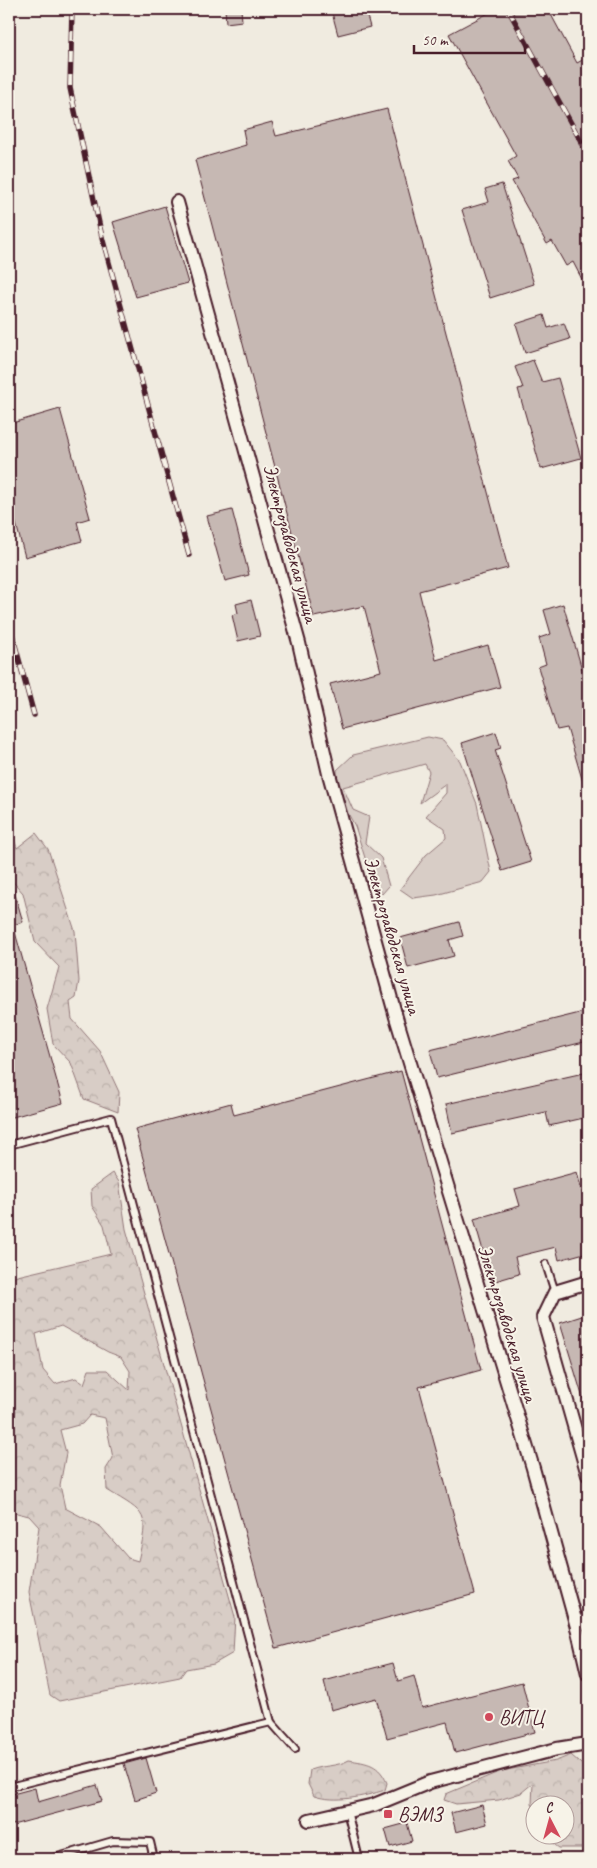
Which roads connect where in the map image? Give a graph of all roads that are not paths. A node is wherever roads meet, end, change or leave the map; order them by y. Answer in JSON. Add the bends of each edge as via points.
{"nodes":[{"id":1,"x":177,"y":202,"type":"dead end"},
{"id":2,"x":9,"y":1144,"type":"edge"},
{"id":3,"x":546,"y":1264,"type":"dead end"},
{"id":4,"x":588,"y":1282,"type":"edge"},
{"id":5,"x":555,"y":1292,"type":"junction"},
{"id":6,"x":588,"y":1475,"type":"edge"},
{"id":7,"x":588,"y":1617,"type":"edge"},
{"id":8,"x":577,"y":1627,"type":"junction"},
{"id":9,"x":588,"y":1674,"type":"edge"},
{"id":10,"x":271,"y":1722,"type":"junction"},
{"id":11,"x":588,"y":1744,"type":"edge"},
{"id":12,"x":295,"y":1749,"type":"dead end"},
{"id":13,"x":9,"y":1787,"type":"edge"},
{"id":14,"x":347,"y":1811,"type":"junction"},
{"id":15,"x":309,"y":1820,"type":"dead end"},
{"id":16,"x":51,"y":1859,"type":"edge"},
{"id":17,"x":154,"y":1859,"type":"edge"},
{"id":18,"x":359,"y":1859,"type":"edge"}],
"edges":[{"from":1,"to":8,"type":"street","name":"Электрозаводская улица","via":[[299,643],[329,774],[396,1017],[533,1468]]},
{"from":2,"to":10,"type":"lane","via":[[110,1118]]},
{"from":3,"to":5,"type":"lane"},
{"from":4,"to":5,"type":"street"},
{"from":5,"to":6,"type":"street","via":[[543,1317]]},
{"from":7,"to":8,"type":"street"},
{"from":8,"to":9,"type":"street","name":"Электрозаводская улица"},
{"from":10,"to":12,"type":"lane"},
{"from":10,"to":13,"type":"lane"},
{"from":11,"to":14,"type":"street","via":[[430,1782],[374,1805]]},
{"from":14,"to":15,"type":"street"},
{"from":14,"to":18,"type":"lane"},
{"from":16,"to":17,"type":"lane","via":[[113,1841],[150,1842]]}]}
